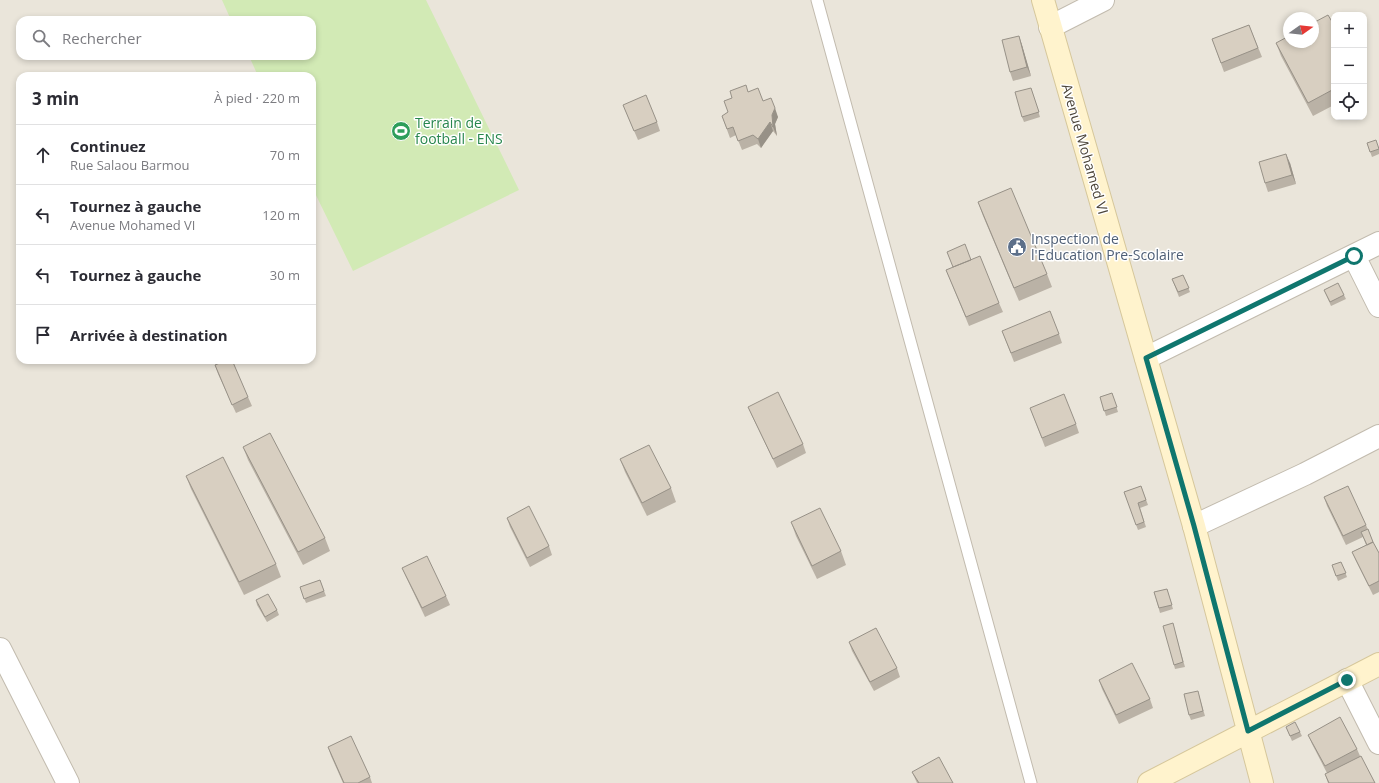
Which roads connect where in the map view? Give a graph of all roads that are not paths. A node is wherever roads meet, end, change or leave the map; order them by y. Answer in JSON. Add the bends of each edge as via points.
{"nodes":[{"id":1,"x":817,"y":0,"type":"edge"},
{"id":2,"x":1043,"y":0,"type":"edge"},
{"id":3,"x":1103,"y":0,"type":"edge"},
{"id":4,"x":1050,"y":27,"type":"junction"},
{"id":5,"x":1379,"y":243,"type":"edge"},
{"id":6,"x":1354,"y":256,"type":"junction"},
{"id":7,"x":1379,"y":306,"type":"edge"},
{"id":8,"x":1146,"y":358,"type":"junction"},
{"id":9,"x":1379,"y":436,"type":"edge"},
{"id":10,"x":1194,"y":526,"type":"junction"},
{"id":11,"x":0,"y":649,"type":"edge"},
{"id":12,"x":1379,"y":664,"type":"edge"},
{"id":13,"x":1347,"y":680,"type":"junction"},
{"id":14,"x":1248,"y":731,"type":"junction"},
{"id":15,"x":1379,"y":743,"type":"edge"},
{"id":16,"x":68,"y":783,"type":"edge"},
{"id":17,"x":1032,"y":783,"type":"edge"},
{"id":18,"x":1149,"y":783,"type":"edge"},
{"id":19,"x":1262,"y":783,"type":"edge"}],
"edges":[{"from":1,"to":17,"type":"lane"},
{"from":2,"to":4,"type":"street","name":"Avenue Mohamed VI"},
{"from":3,"to":4,"type":"street"},
{"from":4,"to":8,"type":"street","name":"Avenue Mohamed VI"},
{"from":5,"to":6,"type":"street"},
{"from":6,"to":7,"type":"street"},
{"from":6,"to":8,"type":"street"},
{"from":8,"to":10,"type":"street","name":"Avenue Mohamed VI"},
{"from":9,"to":10,"type":"street"},
{"from":10,"to":14,"type":"street","name":"Avenue Mohamed VI"},
{"from":11,"to":16,"type":"street"},
{"from":12,"to":13,"type":"street"},
{"from":13,"to":14,"type":"street"},
{"from":13,"to":15,"type":"street"},
{"from":14,"to":18,"type":"street"},
{"from":14,"to":19,"type":"street","name":"Avenue Mohamed VI"}]}
